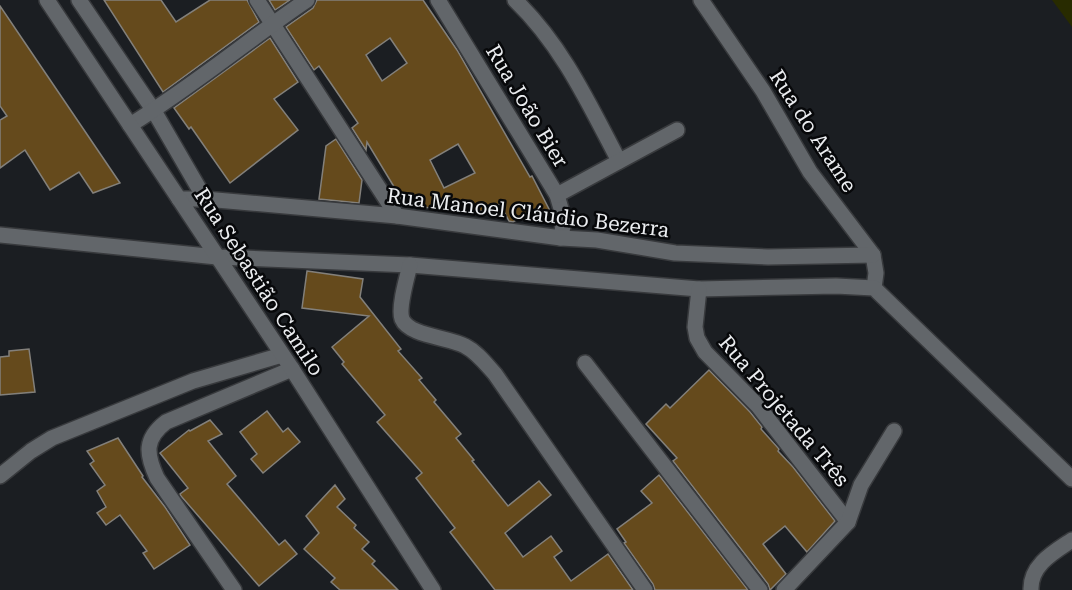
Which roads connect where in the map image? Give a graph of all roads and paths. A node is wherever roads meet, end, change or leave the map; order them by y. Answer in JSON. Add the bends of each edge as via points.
{"nodes":[{"id":1,"x":47,"y":0,"type":"edge"},
{"id":2,"x":79,"y":0,"type":"edge"},
{"id":3,"x":257,"y":0,"type":"edge"},
{"id":4,"x":308,"y":0,"type":"edge"},
{"id":5,"x":438,"y":0,"type":"edge"},
{"id":6,"x":515,"y":0,"type":"edge"},
{"id":7,"x":701,"y":0,"type":"edge"},
{"id":8,"x":273,"y":23,"type":"junction"},
{"id":9,"x":154,"y":111,"type":"junction"},
{"id":10,"x":130,"y":125,"type":"junction"},
{"id":11,"x":677,"y":130,"type":"dead end"},
{"id":12,"x":619,"y":161,"type":"junction"},
{"id":13,"x":556,"y":195,"type":"junction"},
{"id":14,"x":180,"y":199,"type":"junction"},
{"id":15,"x":205,"y":199,"type":"junction"},
{"id":16,"x":397,"y":216,"type":"junction"},
{"id":17,"x":0,"y":235,"type":"edge"},
{"id":18,"x":561,"y":238,"type":"junction"},
{"id":19,"x":873,"y":255,"type":"junction"},
{"id":20,"x":218,"y":257,"type":"junction"},
{"id":21,"x":410,"y":265,"type":"junction"},
{"id":22,"x":874,"y":288,"type":"junction"},
{"id":23,"x":699,"y":289,"type":"junction"},
{"id":24,"x":282,"y":355,"type":"junction"},
{"id":25,"x":585,"y":363,"type":"dead end"},
{"id":26,"x":291,"y":369,"type":"junction"},
{"id":27,"x":894,"y":431,"type":"dead end"},
{"id":28,"x":0,"y":476,"type":"edge"},
{"id":29,"x":1072,"y":479,"type":"edge"},
{"id":30,"x":848,"y":522,"type":"junction"},
{"id":31,"x":1072,"y":540,"type":"edge"},
{"id":32,"x":234,"y":590,"type":"edge"},
{"id":33,"x":433,"y":590,"type":"edge"},
{"id":34,"x":645,"y":590,"type":"edge"},
{"id":35,"x":760,"y":590,"type":"edge"},
{"id":36,"x":783,"y":590,"type":"edge"},
{"id":37,"x":1030,"y":590,"type":"edge"}],
"edges":[{"from":1,"to":10,"type":"street","name":"Rua Sebastião Camilo"},
{"from":2,"to":9,"type":"street","name":"Rua Sebastião Camilo"},
{"from":3,"to":8,"type":"street"},
{"from":4,"to":8,"type":"street"},
{"from":5,"to":13,"type":"street","name":"Rua João Bier"},
{"from":6,"to":12,"type":"street","via":[[554,45],[580,84]]},
{"from":7,"to":19,"type":"street","name":"Rua do Arame","via":[[763,92],[810,172]]},
{"from":8,"to":9,"type":"street"},
{"from":8,"to":16,"type":"street"},
{"from":9,"to":10,"type":"street"},
{"from":9,"to":15,"type":"street","name":"Rua Sebastião Camilo"},
{"from":10,"to":14,"type":"street","name":"Rua Sebastião Camilo"},
{"from":11,"to":12,"type":"street"},
{"from":12,"to":13,"type":"street"},
{"from":13,"to":18,"type":"street","name":"Rua João Bier","via":[[564,219]]},
{"from":14,"to":15,"type":"street","name":"Rua Manoel Cláudio Bezerra"},
{"from":14,"to":20,"type":"street","name":"Rua Sebastião Camilo"},
{"from":15,"to":16,"type":"street","name":"Rua Manoel Cláudio Bezerra"},
{"from":16,"to":18,"type":"street","name":"Rua Manoel Cláudio Bezerra"},
{"from":17,"to":20,"type":"street"},
{"from":18,"to":19,"type":"street","name":"Rua Manoel Cláudio Bezerra","via":[[675,253],[768,257]]},
{"from":19,"to":22,"type":"street"},
{"from":20,"to":21,"type":"street"},
{"from":20,"to":24,"type":"street","name":"Rua Sebastião Camilo"},
{"from":21,"to":23,"type":"street"},
{"from":21,"to":34,"type":"street","via":[[401,309],[406,326],[463,345],[488,366]]},
{"from":22,"to":23,"type":"street"},
{"from":22,"to":29,"type":"street"},
{"from":23,"to":30,"type":"street","name":"Rua Projetada Três","via":[[695,327],[705,352],[763,412]]},
{"from":24,"to":26,"type":"street","name":"Rua Sebastião Camilo"},
{"from":24,"to":28,"type":"street","via":[[193,381],[52,438]]},
{"from":25,"to":35,"type":"street"},
{"from":26,"to":32,"type":"street","via":[[166,422],[150,440],[148,452],[157,478]]},
{"from":26,"to":33,"type":"street","name":"Rua Sebastião Camilo"},
{"from":27,"to":30,"type":"street","via":[[861,485]]},
{"from":30,"to":36,"type":"street"},
{"from":31,"to":37,"type":"street","via":[[1040,565],[1033,574]]}]}
